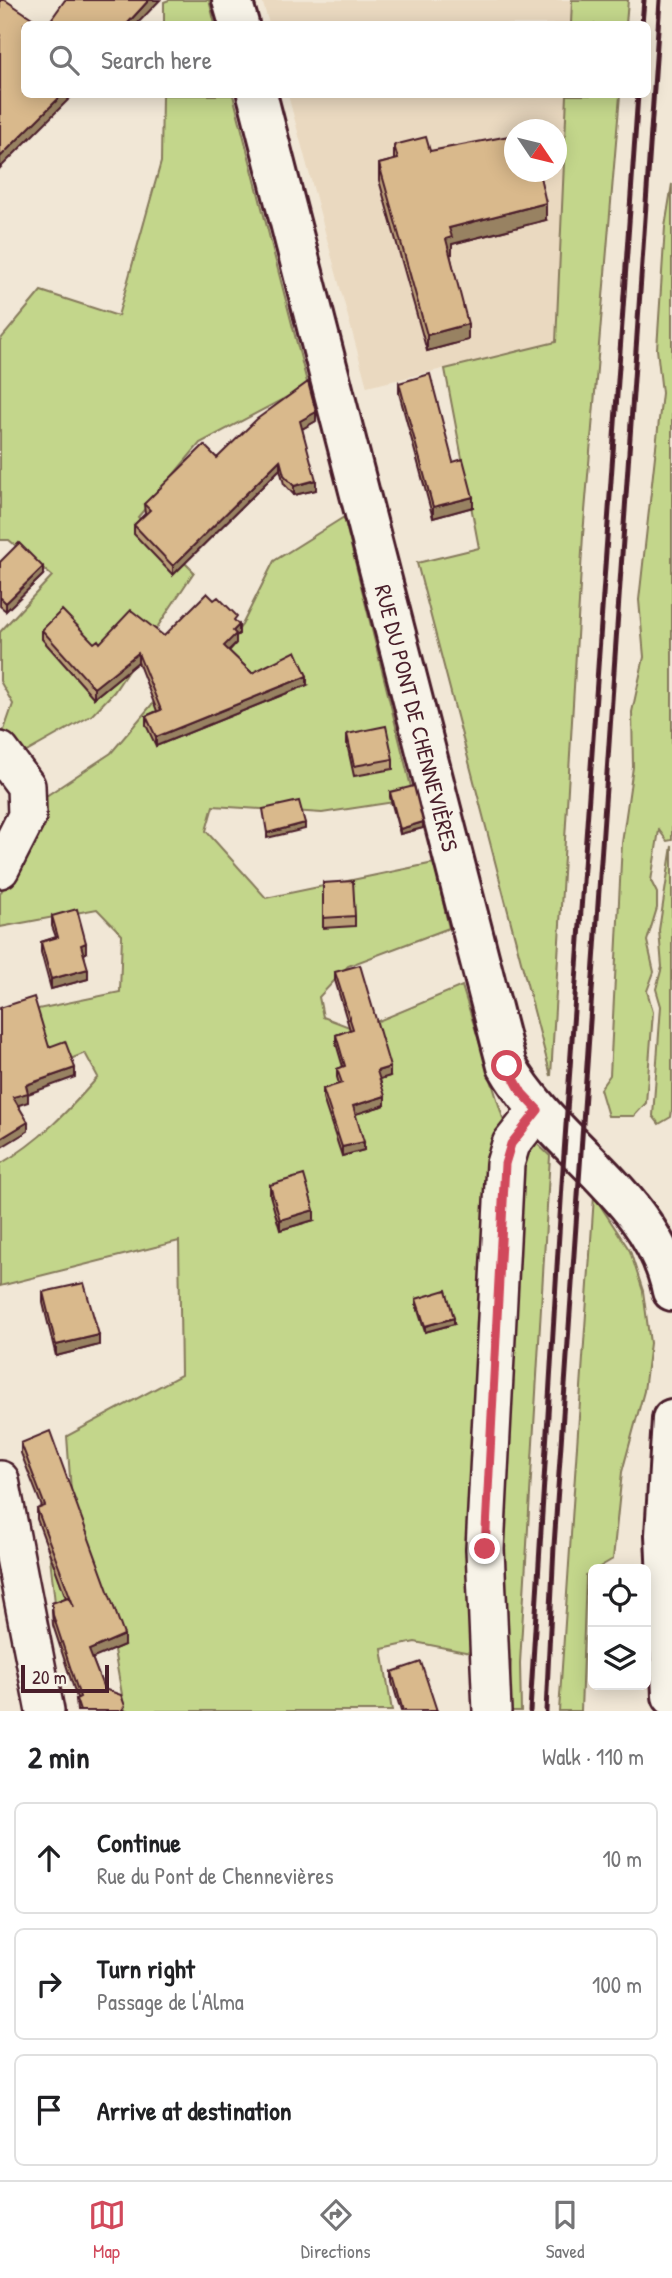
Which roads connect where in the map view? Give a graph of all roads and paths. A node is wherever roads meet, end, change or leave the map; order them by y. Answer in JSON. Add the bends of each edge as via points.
{"nodes":[{"id":1,"x":232,"y":0,"type":"edge"},
{"id":2,"x":238,"y":21,"type":"edge"},
{"id":3,"x":258,"y":98,"type":"edge"},
{"id":4,"x":0,"y":751,"type":"edge"},
{"id":5,"x":0,"y":869,"type":"edge"},
{"id":6,"x":538,"y":1110,"type":"junction"},
{"id":7,"x":672,"y":1292,"type":"edge"},
{"id":8,"x":672,"y":1419,"type":"edge"},
{"id":9,"x":0,"y":1480,"type":"edge"},
{"id":10,"x":669,"y":1495,"type":"edge"},
{"id":11,"x":668,"y":1535,"type":"edge"},
{"id":12,"x":672,"y":1696,"type":"edge"},
{"id":13,"x":45,"y":1711,"type":"edge"},
{"id":14,"x":492,"y":1711,"type":"edge"}],
"edges":[{"from":1,"to":2,"type":"main road"},
{"from":3,"to":6,"type":"main road","name":"RUE DU PONT DE CHENNEVIÈRES","via":[[507,1066]]},
{"from":4,"to":5,"type":"street","via":[[26,786],[27,816]]},
{"from":6,"to":7,"type":"main road","name":"RUE DU PONT DE CHENNEVIÈRES","via":[[643,1222],[667,1264]]},
{"from":6,"to":14,"type":"street","via":[[511,1144],[505,1164],[485,1549]]},
{"from":8,"to":10,"type":"main road"},
{"from":9,"to":13,"type":"street"},
{"from":10,"to":11,"type":"main road"},
{"from":11,"to":12,"type":"main road"}]}
